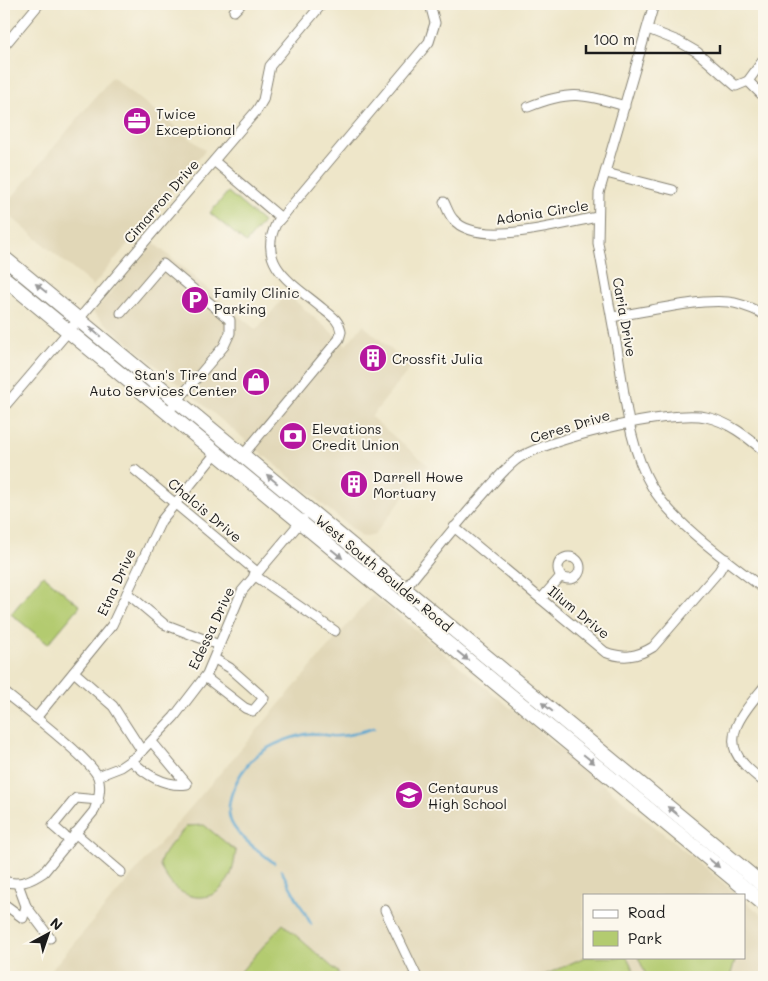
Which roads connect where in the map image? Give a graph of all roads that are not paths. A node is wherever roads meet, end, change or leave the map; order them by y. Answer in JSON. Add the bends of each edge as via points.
{"nodes":[{"id":1,"x":39,"y":4,"type":"edge"},
{"id":2,"x":241,"y":4,"type":"edge"},
{"id":3,"x":322,"y":4,"type":"edge"},
{"id":4,"x":430,"y":4,"type":"edge"},
{"id":5,"x":654,"y":4,"type":"edge"},
{"id":6,"x":234,"y":11,"type":"dead end"},
{"id":7,"x":648,"y":29,"type":"junction"},
{"id":8,"x":4,"y":46,"type":"edge"},
{"id":9,"x":764,"y":59,"type":"edge"},
{"id":10,"x":748,"y":81,"type":"junction"},
{"id":11,"x":764,"y":97,"type":"edge"},
{"id":12,"x":625,"y":106,"type":"junction"},
{"id":13,"x":528,"y":107,"type":"dead end"},
{"id":14,"x":214,"y":161,"type":"junction"},
{"id":15,"x":606,"y":173,"type":"junction"},
{"id":16,"x":673,"y":190,"type":"dead end"},
{"id":17,"x":444,"y":202,"type":"dead end"},
{"id":18,"x":597,"y":217,"type":"junction"},
{"id":19,"x":281,"y":218,"type":"junction"},
{"id":20,"x":4,"y":258,"type":"edge"},
{"id":21,"x":4,"y":278,"type":"edge"},
{"id":22,"x":122,"y":313,"type":"dead end"},
{"id":23,"x":764,"y":314,"type":"edge"},
{"id":24,"x":612,"y":317,"type":"junction"},
{"id":25,"x":79,"y":318,"type":"junction"},
{"id":26,"x":68,"y":331,"type":"junction"},
{"id":27,"x":177,"y":401,"type":"junction"},
{"id":28,"x":4,"y":407,"type":"edge"},
{"id":29,"x":167,"y":413,"type":"junction"},
{"id":30,"x":630,"y":423,"type":"junction"},
{"id":31,"x":764,"y":451,"type":"edge"},
{"id":32,"x":216,"y":453,"type":"junction"},
{"id":33,"x":243,"y":454,"type":"junction"},
{"id":34,"x":135,"y":470,"type":"dead end"},
{"id":35,"x":175,"y":502,"type":"junction"},
{"id":36,"x":309,"y":511,"type":"junction"},
{"id":37,"x":299,"y":523,"type":"junction"},
{"id":38,"x":454,"y":527,"type":"junction"},
{"id":39,"x":726,"y":559,"type":"junction"},
{"id":40,"x":256,"y":574,"type":"junction"},
{"id":41,"x":561,"y":576,"type":"dead end"},
{"id":42,"x":404,"y":590,"type":"junction"},
{"id":43,"x":764,"y":590,"type":"edge"},
{"id":44,"x":127,"y":592,"type":"junction"},
{"id":45,"x":541,"y":599,"type":"junction"},
{"id":46,"x":335,"y":631,"type":"dead end"},
{"id":47,"x":219,"y":645,"type":"junction"},
{"id":48,"x":215,"y":659,"type":"junction"},
{"id":49,"x":74,"y":672,"type":"junction"},
{"id":50,"x":205,"y":677,"type":"junction"},
{"id":51,"x":764,"y":687,"type":"edge"},
{"id":52,"x":4,"y":692,"type":"edge"},
{"id":53,"x":36,"y":718,"type":"junction"},
{"id":54,"x":152,"y":742,"type":"junction"},
{"id":55,"x":137,"y":756,"type":"junction"},
{"id":56,"x":98,"y":776,"type":"junction"},
{"id":57,"x":764,"y":782,"type":"edge"},
{"id":58,"x":98,"y":800,"type":"junction"},
{"id":59,"x":72,"y":837,"type":"junction"},
{"id":60,"x":121,"y":872,"type":"dead end"},
{"id":61,"x":4,"y":881,"type":"edge"},
{"id":62,"x":18,"y":884,"type":"junction"},
{"id":63,"x":764,"y":886,"type":"edge"},
{"id":64,"x":4,"y":904,"type":"edge"},
{"id":65,"x":764,"y":904,"type":"edge"},
{"id":66,"x":26,"y":906,"type":"junction"},
{"id":67,"x":385,"y":910,"type":"dead end"},
{"id":68,"x":50,"y":938,"type":"dead end"},
{"id":69,"x":417,"y":977,"type":"edge"}],
"edges":[{"from":1,"to":8,"type":"street"},
{"from":2,"to":6,"type":"street"},
{"from":3,"to":14,"type":"street","name":"Cimarron Drive","via":[[270,66],[263,100]]},
{"from":4,"to":19,"type":"street","via":[[433,33],[423,51]]},
{"from":5,"to":7,"type":"street","name":"Caria Drive"},
{"from":7,"to":10,"type":"street","via":[[696,52],[736,86]]},
{"from":7,"to":12,"type":"street","name":"Caria Drive"},
{"from":9,"to":10,"type":"street"},
{"from":10,"to":11,"type":"street"},
{"from":12,"to":13,"type":"street","via":[[586,95],[569,94]]},
{"from":12,"to":15,"type":"street","name":"Caria Drive"},
{"from":14,"to":19,"type":"street"},
{"from":14,"to":25,"type":"street","name":"Cimarron Drive"},
{"from":15,"to":16,"type":"street"},
{"from":15,"to":18,"type":"street","name":"Caria Drive","via":[[599,193]]},
{"from":17,"to":18,"type":"street","name":"Adonia Circle","via":[[454,220],[480,233],[500,234]]},
{"from":18,"to":24,"type":"street","name":"Caria Drive","via":[[598,244]]},
{"from":19,"to":33,"type":"street","via":[[273,231],[271,258],[279,272],[336,319],[341,332],[339,339]]},
{"from":25,"to":20,"type":"main road","name":"West South Boulder Road","one_way":true},
{"from":21,"to":26,"type":"main road","name":"West South Boulder Road"},
{"from":22,"to":27,"type":"street","via":[[163,264],[230,320],[230,333],[224,346]]},
{"from":23,"to":24,"type":"street","via":[[728,302]]},
{"from":24,"to":30,"type":"street","name":"Caria Drive"},
{"from":25,"to":26,"type":"street","name":"Cimarron Drive"},
{"from":27,"to":25,"type":"main road","name":"West South Boulder Road","one_way":true},
{"from":26,"to":28,"type":"street","name":"Cimarron Drive"},
{"from":26,"to":29,"type":"main road","name":"West South Boulder Road"},
{"from":27,"to":29,"type":"street"},
{"from":27,"to":33,"type":"main road","name":"West South Boulder Road"},
{"from":29,"to":32,"type":"main road","name":"West South Boulder Road"},
{"from":30,"to":31,"type":"street","name":"Ceres Drive","via":[[706,416],[741,432]]},
{"from":30,"to":38,"type":"street","name":"Ceres Drive","via":[[556,442],[518,459]]},
{"from":30,"to":39,"type":"street","name":"Caria Drive","via":[[642,467],[667,508]]},
{"from":32,"to":35,"type":"street","name":"Etna Drive"},
{"from":32,"to":37,"type":"main road","name":"West South Boulder Road"},
{"from":36,"to":33,"type":"main road","name":"West South Boulder Road","one_way":true},
{"from":34,"to":35,"type":"street","name":"Chalcis Drive"},
{"from":35,"to":40,"type":"street","name":"Chalcis Drive"},
{"from":35,"to":44,"type":"street","name":"Etna Drive","via":[[161,521]]},
{"from":36,"to":37,"type":"street","name":"Edessa Drive"},
{"from":36,"to":42,"type":"main road","name":"West South Boulder Road"},
{"from":37,"to":40,"type":"street","name":"Edessa Drive"},
{"from":37,"to":65,"type":"main road","name":"West South Boulder Road","one_way":true},
{"from":38,"to":42,"type":"street","name":"Ceres Drive"},
{"from":38,"to":45,"type":"street","name":"Ilium Drive"},
{"from":39,"to":43,"type":"street","name":"Caria Drive"},
{"from":39,"to":45,"type":"street","name":"Ilium Drive","via":[[653,647],[630,657],[606,652]]},
{"from":40,"to":46,"type":"street","name":"Chalcis Drive"},
{"from":40,"to":47,"type":"street","name":"Edessa Drive","via":[[242,591]]},
{"from":41,"to":45,"type":"street"},
{"from":63,"to":42,"type":"main road","name":"West South Boulder Road","one_way":true},
{"from":44,"to":47,"type":"street","via":[[164,624]]},
{"from":44,"to":49,"type":"street","name":"Etna Drive","via":[[112,625]]},
{"from":47,"to":48,"type":"street","name":"Edessa Drive"},
{"from":48,"to":50,"type":"street","name":"Edessa Drive"},
{"from":48,"to":50,"type":"street","via":[[264,698],[253,711]]},
{"from":49,"to":53,"type":"street","name":"Etna Drive"},
{"from":49,"to":55,"type":"street","via":[[113,706]]},
{"from":50,"to":54,"type":"street","name":"Edessa Drive"},
{"from":51,"to":57,"type":"street","via":[[739,718],[734,739],[742,763]]},
{"from":52,"to":53,"type":"street"},
{"from":53,"to":56,"type":"street","via":[[86,761]]},
{"from":54,"to":55,"type":"street","name":"Edessa Drive"},
{"from":54,"to":55,"type":"street","via":[[187,784],[176,785],[146,775]]},
{"from":55,"to":56,"type":"street","name":"Edessa Drive"},
{"from":56,"to":58,"type":"street"},
{"from":58,"to":59,"type":"street","via":[[94,811]]},
{"from":58,"to":59,"type":"street","via":[[76,798],[53,826]]},
{"from":59,"to":60,"type":"street"},
{"from":59,"to":62,"type":"street","via":[[44,872]]},
{"from":61,"to":62,"type":"street"},
{"from":62,"to":66,"type":"street"},
{"from":64,"to":66,"type":"street","via":[[23,918]]},
{"from":66,"to":68,"type":"street"},
{"from":67,"to":69,"type":"street"}]}
